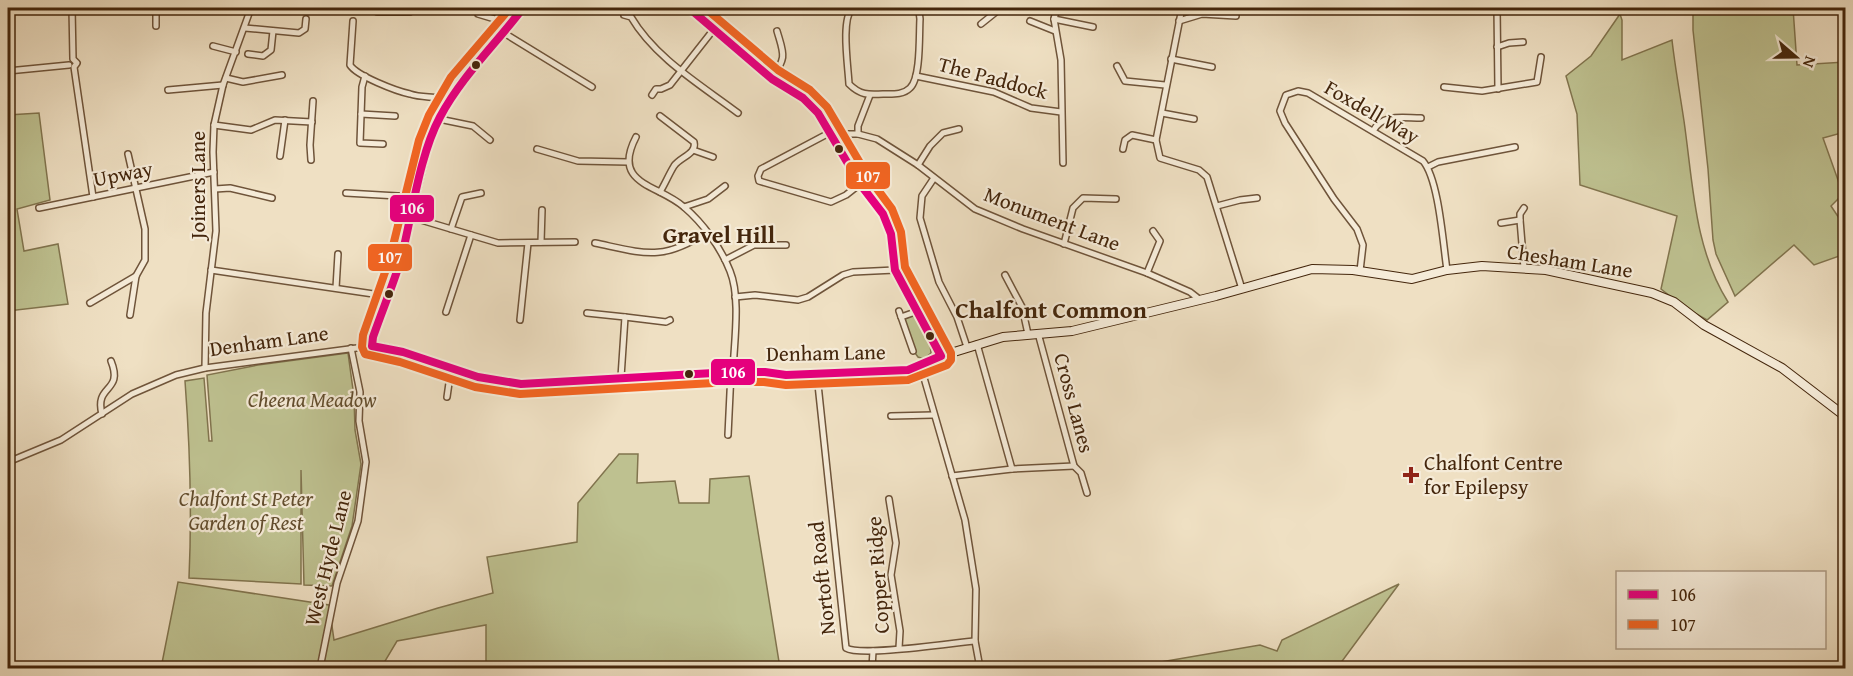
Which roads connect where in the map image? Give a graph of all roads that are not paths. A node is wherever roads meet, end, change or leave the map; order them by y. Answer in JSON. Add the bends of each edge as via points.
{"nodes":[{"id":1,"x":72,"y":8,"type":"edge"},
{"id":2,"x":156,"y":8,"type":"edge"},
{"id":3,"x":251,"y":8,"type":"edge"},
{"id":4,"x":282,"y":8,"type":"edge"},
{"id":5,"x":373,"y":8,"type":"edge"},
{"id":6,"x":413,"y":8,"type":"edge"},
{"id":7,"x":523,"y":8,"type":"edge"},
{"id":8,"x":689,"y":8,"type":"edge"},
{"id":9,"x":700,"y":8,"type":"edge"},
{"id":10,"x":852,"y":8,"type":"edge"},
{"id":11,"x":914,"y":8,"type":"edge"},
{"id":12,"x":1001,"y":8,"type":"edge"},
{"id":13,"x":1057,"y":8,"type":"edge"},
{"id":14,"x":1182,"y":8,"type":"edge"},
{"id":15,"x":1497,"y":8,"type":"edge"},
{"id":16,"x":298,"y":9,"type":"dead end"},
{"id":17,"x":695,"y":13,"type":"junction"},
{"id":18,"x":478,"y":14,"type":"dead end"},
{"id":19,"x":624,"y":15,"type":"dead end"},
{"id":20,"x":1236,"y":16,"type":"dead end"},
{"id":21,"x":306,"y":19,"type":"dead end"},
{"id":22,"x":1054,"y":19,"type":"junction"},
{"id":23,"x":353,"y":21,"type":"dead end"},
{"id":24,"x":1030,"y":21,"type":"dead end"},
{"id":25,"x":1179,"y":21,"type":"junction"},
{"id":26,"x":511,"y":24,"type":"junction"},
{"id":27,"x":981,"y":24,"type":"dead end"},
{"id":28,"x":156,"y":26,"type":"dead end"},
{"id":29,"x":1093,"y":27,"type":"dead end"},
{"id":30,"x":245,"y":28,"type":"junction"},
{"id":31,"x":714,"y":28,"type":"junction"},
{"id":32,"x":273,"y":31,"type":"junction"},
{"id":33,"x":777,"y":31,"type":"dead end"},
{"id":34,"x":1055,"y":31,"type":"junction"},
{"id":35,"x":504,"y":33,"type":"junction"},
{"id":36,"x":1523,"y":42,"type":"dead end"},
{"id":37,"x":213,"y":46,"type":"dead end"},
{"id":38,"x":1497,"y":46,"type":"junction"},
{"id":39,"x":236,"y":52,"type":"junction"},
{"id":40,"x":248,"y":54,"type":"dead end"},
{"id":41,"x":1541,"y":57,"type":"dead end"},
{"id":42,"x":1171,"y":59,"type":"junction"},
{"id":43,"x":71,"y":66,"type":"junction"},
{"id":44,"x":1117,"y":66,"type":"dead end"},
{"id":45,"x":1212,"y":67,"type":"dead end"},
{"id":46,"x":8,"y":70,"type":"edge"},
{"id":47,"x":681,"y":70,"type":"junction"},
{"id":48,"x":282,"y":75,"type":"dead end"},
{"id":49,"x":365,"y":76,"type":"junction"},
{"id":50,"x":916,"y":76,"type":"junction"},
{"id":51,"x":226,"y":78,"type":"junction"},
{"id":52,"x":772,"y":79,"type":"junction"},
{"id":53,"x":1165,"y":84,"type":"junction"},
{"id":54,"x":223,"y":85,"type":"junction"},
{"id":55,"x":592,"y":87,"type":"dead end"},
{"id":56,"x":1444,"y":87,"type":"dead end"},
{"id":57,"x":1498,"y":89,"type":"junction"},
{"id":58,"x":168,"y":90,"type":"dead end"},
{"id":59,"x":652,"y":95,"type":"dead end"},
{"id":60,"x":870,"y":95,"type":"junction"},
{"id":61,"x":448,"y":100,"type":"junction"},
{"id":62,"x":313,"y":101,"type":"dead end"},
{"id":63,"x":1061,"y":112,"type":"junction"},
{"id":64,"x":738,"y":113,"type":"dead end"},
{"id":65,"x":1162,"y":113,"type":"junction"},
{"id":66,"x":361,"y":114,"type":"junction"},
{"id":67,"x":395,"y":116,"type":"dead end"},
{"id":68,"x":660,"y":116,"type":"dead end"},
{"id":69,"x":1194,"y":118,"type":"dead end"},
{"id":70,"x":1421,"y":118,"type":"dead end"},
{"id":71,"x":439,"y":119,"type":"junction"},
{"id":72,"x":285,"y":120,"type":"junction"},
{"id":73,"x":312,"y":122,"type":"junction"},
{"id":74,"x":214,"y":125,"type":"junction"},
{"id":75,"x":959,"y":129,"type":"dead end"},
{"id":76,"x":1373,"y":131,"type":"junction"},
{"id":77,"x":831,"y":132,"type":"junction"},
{"id":78,"x":858,"y":134,"type":"junction"},
{"id":79,"x":636,"y":137,"type":"dead end"},
{"id":80,"x":835,"y":139,"type":"junction"},
{"id":81,"x":490,"y":140,"type":"dead end"},
{"id":82,"x":1156,"y":140,"type":"junction"},
{"id":83,"x":383,"y":144,"type":"dead end"},
{"id":84,"x":1515,"y":147,"type":"dead end"},
{"id":85,"x":1123,"y":149,"type":"dead end"},
{"id":86,"x":537,"y":150,"type":"dead end"},
{"id":87,"x":693,"y":150,"type":"junction"},
{"id":88,"x":128,"y":154,"type":"dead end"},
{"id":89,"x":280,"y":156,"type":"dead end"},
{"id":90,"x":713,"y":157,"type":"dead end"},
{"id":91,"x":311,"y":160,"type":"dead end"},
{"id":92,"x":628,"y":162,"type":"junction"},
{"id":93,"x":1063,"y":164,"type":"dead end"},
{"id":94,"x":918,"y":165,"type":"junction"},
{"id":95,"x":1428,"y":167,"type":"junction"},
{"id":96,"x":214,"y":172,"type":"junction"},
{"id":97,"x":934,"y":178,"type":"junction"},
{"id":98,"x":860,"y":184,"type":"junction"},
{"id":99,"x":725,"y":186,"type":"dead end"},
{"id":100,"x":135,"y":189,"type":"junction"},
{"id":101,"x":215,"y":189,"type":"junction"},
{"id":102,"x":660,"y":192,"type":"junction"},
{"id":103,"x":346,"y":193,"type":"dead end"},
{"id":104,"x":481,"y":193,"type":"dead end"},
{"id":105,"x":93,"y":197,"type":"junction"},
{"id":106,"x":415,"y":197,"type":"junction"},
{"id":107,"x":272,"y":198,"type":"dead end"},
{"id":108,"x":1257,"y":198,"type":"dead end"},
{"id":109,"x":1116,"y":200,"type":"dead end"},
{"id":110,"x":1217,"y":206,"type":"junction"},
{"id":111,"x":684,"y":207,"type":"junction"},
{"id":112,"x":39,"y":208,"type":"dead end"},
{"id":113,"x":1524,"y":208,"type":"dead end"},
{"id":114,"x":542,"y":210,"type":"dead end"},
{"id":115,"x":411,"y":217,"type":"junction"},
{"id":116,"x":1520,"y":220,"type":"junction"},
{"id":117,"x":1501,"y":223,"type":"dead end"},
{"id":118,"x":451,"y":229,"type":"junction"},
{"id":119,"x":1154,"y":231,"type":"dead end"},
{"id":120,"x":706,"y":232,"type":"junction"},
{"id":121,"x":471,"y":235,"type":"junction"},
{"id":122,"x":541,"y":242,"type":"junction"},
{"id":123,"x":575,"y":242,"type":"dead end"},
{"id":124,"x":528,"y":243,"type":"junction"},
{"id":125,"x":595,"y":243,"type":"dead end"},
{"id":126,"x":1064,"y":244,"type":"junction"},
{"id":127,"x":786,"y":245,"type":"dead end"},
{"id":128,"x":338,"y":254,"type":"dead end"},
{"id":129,"x":724,"y":260,"type":"junction"},
{"id":130,"x":1524,"y":268,"type":"junction"},
{"id":131,"x":211,"y":270,"type":"junction"},
{"id":132,"x":896,"y":270,"type":"junction"},
{"id":133,"x":1448,"y":270,"type":"junction"},
{"id":134,"x":1360,"y":271,"type":"junction"},
{"id":135,"x":1147,"y":273,"type":"junction"},
{"id":136,"x":1005,"y":275,"type":"dead end"},
{"id":137,"x":136,"y":276,"type":"junction"},
{"id":138,"x":336,"y":288,"type":"junction"},
{"id":139,"x":1242,"y":289,"type":"junction"},
{"id":140,"x":387,"y":296,"type":"junction"},
{"id":141,"x":735,"y":297,"type":"junction"},
{"id":142,"x":1199,"y":299,"type":"junction"},
{"id":143,"x":90,"y":303,"type":"dead end"},
{"id":144,"x":446,"y":312,"type":"dead end"},
{"id":145,"x":918,"y":312,"type":"junction"},
{"id":146,"x":587,"y":313,"type":"dead end"},
{"id":147,"x":130,"y":315,"type":"dead end"},
{"id":148,"x":625,"y":317,"type":"junction"},
{"id":149,"x":519,"y":320,"type":"dead end"},
{"id":150,"x":670,"y":320,"type":"dead end"},
{"id":151,"x":1038,"y":333,"type":"junction"},
{"id":152,"x":1028,"y":334,"type":"junction"},
{"id":153,"x":977,"y":344,"type":"junction"},
{"id":154,"x":372,"y":346,"type":"junction"},
{"id":155,"x":967,"y":347,"type":"junction"},
{"id":156,"x":351,"y":348,"type":"junction"},
{"id":157,"x":913,"y":351,"type":"dead end"},
{"id":158,"x":941,"y":356,"type":"junction"},
{"id":159,"x":111,"y":362,"type":"dead end"},
{"id":160,"x":920,"y":364,"type":"junction"},
{"id":161,"x":205,"y":368,"type":"junction"},
{"id":162,"x":451,"y":369,"type":"junction"},
{"id":163,"x":732,"y":372,"type":"junction"},
{"id":164,"x":817,"y":375,"type":"junction"},
{"id":165,"x":621,"y":377,"type":"junction"},
{"id":166,"x":447,"y":397,"type":"dead end"},
{"id":167,"x":102,"y":414,"type":"junction"},
{"id":168,"x":933,"y":415,"type":"junction"},
{"id":169,"x":891,"y":416,"type":"dead end"},
{"id":170,"x":1845,"y":417,"type":"edge"},
{"id":171,"x":728,"y":435,"type":"dead end"},
{"id":172,"x":8,"y":462,"type":"edge"},
{"id":173,"x":1074,"y":466,"type":"junction"},
{"id":174,"x":1012,"y":469,"type":"junction"},
{"id":175,"x":952,"y":476,"type":"junction"},
{"id":176,"x":1087,"y":493,"type":"dead end"},
{"id":177,"x":889,"y":499,"type":"dead end"},
{"id":178,"x":975,"y":641,"type":"junction"},
{"id":179,"x":899,"y":648,"type":"junction"},
{"id":180,"x":873,"y":651,"type":"junction"},
{"id":181,"x":320,"y":669,"type":"edge"},
{"id":182,"x":872,"y":669,"type":"edge"},
{"id":183,"x":980,"y":669,"type":"edge"}],
"edges":[{"from":1,"to":43,"type":"street"},
{"from":2,"to":28,"type":"street"},
{"from":3,"to":30,"type":"street","name":"Joiners Lane"},
{"from":4,"to":16,"type":"street"},
{"from":5,"to":6,"type":"street","via":[[377,12],[410,12]]},
{"from":7,"to":26,"type":"street"},
{"from":8,"to":17,"type":"street"},
{"from":9,"to":17,"type":"street"},
{"from":10,"to":60,"type":"street","via":[[846,20],[849,84],[858,93]]},
{"from":11,"to":50,"type":"street","via":[[920,18]]},
{"from":12,"to":27,"type":"street"},
{"from":13,"to":22,"type":"street","name":"The Paddock"},
{"from":14,"to":25,"type":"street"},
{"from":15,"to":38,"type":"street"},
{"from":17,"to":31,"type":"street"},
{"from":18,"to":26,"type":"street"},
{"from":19,"to":47,"type":"street","via":[[631,17],[641,35]]},
{"from":20,"to":25,"type":"street","via":[[1202,14]]},
{"from":21,"to":32,"type":"street","via":[[305,29],[299,33]]},
{"from":22,"to":29,"type":"street"},
{"from":22,"to":34,"type":"street","name":"The Paddock"},
{"from":23,"to":49,"type":"street","via":[[350,65]]},
{"from":24,"to":34,"type":"street"},
{"from":25,"to":42,"type":"street"},
{"from":26,"to":35,"type":"street"},
{"from":30,"to":32,"type":"street"},
{"from":30,"to":39,"type":"street","name":"Joiners Lane"},
{"from":31,"to":47,"type":"street"},
{"from":31,"to":52,"type":"street"},
{"from":32,"to":40,"type":"street","via":[[271,50],[263,56]]},
{"from":33,"to":52,"type":"street","via":[[784,55]]},
{"from":34,"to":63,"type":"street","name":"The Paddock","via":[[1061,60]]},
{"from":35,"to":55,"type":"street"},
{"from":35,"to":61,"type":"street"},
{"from":36,"to":38,"type":"street"},
{"from":37,"to":39,"type":"street"},
{"from":38,"to":57,"type":"street"},
{"from":39,"to":51,"type":"street","name":"Joiners Lane"},
{"from":41,"to":57,"type":"street","via":[[1537,81]]},
{"from":42,"to":45,"type":"street"},
{"from":42,"to":53,"type":"street"},
{"from":43,"to":46,"type":"street"},
{"from":43,"to":105,"type":"street"},
{"from":44,"to":53,"type":"street","via":[[1125,81]]},
{"from":47,"to":59,"type":"street","via":[[670,85],[656,89]]},
{"from":47,"to":64,"type":"street"},
{"from":48,"to":51,"type":"street","via":[[243,82]]},
{"from":49,"to":61,"type":"street","via":[[410,94]]},
{"from":49,"to":66,"type":"street"},
{"from":50,"to":60,"type":"street","via":[[912,87],[901,93]]},
{"from":50,"to":63,"type":"street","name":"The Paddock","via":[[994,92],[1031,108]]},
{"from":51,"to":54,"type":"street","name":"Joiners Lane"},
{"from":52,"to":77,"type":"street","via":[[803,98]]},
{"from":53,"to":65,"type":"street"},
{"from":54,"to":58,"type":"street"},
{"from":54,"to":74,"type":"street","name":"Joiners Lane"},
{"from":56,"to":57,"type":"street"},
{"from":60,"to":78,"type":"street"},
{"from":61,"to":71,"type":"street"},
{"from":62,"to":73,"type":"street"},
{"from":63,"to":93,"type":"street","name":"The Paddock"},
{"from":65,"to":69,"type":"street"},
{"from":65,"to":82,"type":"street"},
{"from":66,"to":67,"type":"street"},
{"from":66,"to":83,"type":"street","via":[[358,143]]},
{"from":68,"to":87,"type":"street","via":[[693,142]]},
{"from":70,"to":76,"type":"street","via":[[1386,118]]},
{"from":71,"to":81,"type":"street","via":[[473,126]]},
{"from":71,"to":106,"type":"street"},
{"from":72,"to":73,"type":"street"},
{"from":72,"to":74,"type":"street","via":[[274,120],[251,130]]},
{"from":72,"to":89,"type":"street"},
{"from":73,"to":91,"type":"street"},
{"from":74,"to":96,"type":"street","name":"Joiners Lane"},
{"from":75,"to":94,"type":"street","via":[[943,133]]},
{"from":76,"to":95,"type":"street","name":"Foxdell Way"},
{"from":76,"to":134,"type":"street","name":"Foxdell Way","via":[[1308,93],[1286,95],[1280,111],[1306,158],[1357,229],[1363,245]]},
{"from":77,"to":80,"type":"street"},
{"from":77,"to":98,"type":"street","via":[[761,169],[759,181],[831,202]]},
{"from":78,"to":80,"type":"street"},
{"from":78,"to":94,"type":"street","name":"Monument Lane","via":[[877,139]]},
{"from":79,"to":92,"type":"street"},
{"from":80,"to":98,"type":"street"},
{"from":82,"to":85,"type":"street","via":[[1132,135],[1125,140]]},
{"from":82,"to":110,"type":"street","via":[[1160,158],[1199,170],[1207,177]]},
{"from":84,"to":95,"type":"street"},
{"from":86,"to":92,"type":"street","via":[[578,161]]},
{"from":87,"to":90,"type":"street"},
{"from":87,"to":102,"type":"street","via":[[675,164]]},
{"from":88,"to":100,"type":"street"},
{"from":92,"to":102,"type":"street","via":[[635,179]]},
{"from":94,"to":97,"type":"street","name":"Monument Lane"},
{"from":95,"to":133,"type":"street","name":"Foxdell Way"},
{"from":96,"to":100,"type":"street","name":"Upway"},
{"from":96,"to":101,"type":"street","name":"Joiners Lane"},
{"from":97,"to":126,"type":"street","name":"Monument Lane","via":[[975,209]]},
{"from":97,"to":155,"type":"street","via":[[922,196],[920,218],[939,282]]},
{"from":98,"to":132,"type":"street","via":[[884,214]]},
{"from":99,"to":111,"type":"street","via":[[708,199]]},
{"from":100,"to":105,"type":"street","name":"Upway"},
{"from":100,"to":137,"type":"street","via":[[145,229],[145,260]]},
{"from":101,"to":107,"type":"street","via":[[230,188]]},
{"from":101,"to":131,"type":"street","name":"Joiners Lane","via":[[216,231]]},
{"from":102,"to":111,"type":"street"},
{"from":103,"to":106,"type":"street"},
{"from":104,"to":118,"type":"street","via":[[462,197]]},
{"from":105,"to":112,"type":"street","name":"Upway"},
{"from":106,"to":115,"type":"street"},
{"from":108,"to":110,"type":"street"},
{"from":109,"to":126,"type":"street","via":[[1083,198],[1073,208]]},
{"from":110,"to":139,"type":"street"},
{"from":111,"to":120,"type":"street"},
{"from":113,"to":116,"type":"street"},
{"from":114,"to":122,"type":"street"},
{"from":115,"to":118,"type":"street"},
{"from":115,"to":140,"type":"street"},
{"from":116,"to":117,"type":"street"},
{"from":116,"to":130,"type":"street"},
{"from":118,"to":121,"type":"street"},
{"from":119,"to":135,"type":"street","via":[[1160,242]]},
{"from":120,"to":125,"type":"street","via":[[688,245],[660,252],[642,253]]},
{"from":120,"to":129,"type":"street"},
{"from":121,"to":124,"type":"street","via":[[498,243]]},
{"from":121,"to":144,"type":"street"},
{"from":122,"to":123,"type":"street"},
{"from":122,"to":124,"type":"street"},
{"from":124,"to":149,"type":"street"},
{"from":126,"to":135,"type":"street","name":"Monument Lane"},
{"from":127,"to":129,"type":"street","via":[[754,245]]},
{"from":128,"to":138,"type":"street"},
{"from":129,"to":141,"type":"street"},
{"from":130,"to":133,"type":"street","name":"Chesham Lane","via":[[1482,266]]},
{"from":130,"to":170,"type":"street","name":"Chesham Lane","via":[[1652,293],[1674,302],[1704,326],[1782,368]]},
{"from":131,"to":138,"type":"street"},
{"from":131,"to":161,"type":"street","name":"Joiners Lane"},
{"from":132,"to":141,"type":"street","via":[[843,275],[798,300]]},
{"from":132,"to":145,"type":"street"},
{"from":133,"to":134,"type":"street","name":"Chesham Lane","via":[[1412,279]]},
{"from":134,"to":139,"type":"street","name":"Chesham Lane","via":[[1312,269]]},
{"from":135,"to":142,"type":"street","name":"Monument Lane"},
{"from":136,"to":152,"type":"street","via":[[1022,307]]},
{"from":137,"to":143,"type":"street"},
{"from":137,"to":147,"type":"street"},
{"from":138,"to":140,"type":"street"},
{"from":139,"to":142,"type":"street","name":"Chesham Lane"},
{"from":140,"to":154,"type":"street"},
{"from":141,"to":163,"type":"street"},
{"from":142,"to":151,"type":"street","name":"Chesham Lane","via":[[1072,331]]},
{"from":145,"to":157,"type":"street","via":[[900,314]]},
{"from":145,"to":158,"type":"street"},
{"from":146,"to":148,"type":"street"},
{"from":148,"to":150,"type":"street"},
{"from":148,"to":165,"type":"street"},
{"from":151,"to":152,"type":"street","name":"Chesham Lane"},
{"from":151,"to":173,"type":"street","name":"Cross Lanes"},
{"from":152,"to":153,"type":"street","name":"Chesham Lane"},
{"from":153,"to":155,"type":"street","name":"Chesham Lane"},
{"from":153,"to":174,"type":"street"},
{"from":154,"to":156,"type":"street","name":"Denham Lane"},
{"from":154,"to":162,"type":"street","name":"Denham Lane"},
{"from":155,"to":158,"type":"street","name":"Chesham Lane"},
{"from":156,"to":161,"type":"street","name":"Denham Lane"},
{"from":156,"to":181,"type":"street","name":"West Hyde Lane","via":[[360,392],[359,421],[366,462],[358,521],[337,583]]},
{"from":158,"to":160,"type":"street","name":"Denham Lane"},
{"from":159,"to":167,"type":"street","via":[[115,371],[99,401]]},
{"from":160,"to":164,"type":"street","name":"Denham Lane","via":[[908,370]]},
{"from":160,"to":168,"type":"street"},
{"from":161,"to":167,"type":"street","name":"Denham Lane","via":[[132,394]]},
{"from":162,"to":165,"type":"street","name":"Denham Lane","via":[[521,384]]},
{"from":162,"to":166,"type":"street"},
{"from":163,"to":164,"type":"street","name":"Denham Lane"},
{"from":163,"to":165,"type":"street","name":"Denham Lane"},
{"from":163,"to":171,"type":"street"},
{"from":164,"to":180,"type":"street","name":"Nortoft Road","via":[[846,648],[852,652]]},
{"from":167,"to":172,"type":"street","name":"Denham Lane","via":[[61,440]]},
{"from":168,"to":169,"type":"street"},
{"from":168,"to":175,"type":"street"},
{"from":173,"to":174,"type":"street","name":"Cross Lanes"},
{"from":173,"to":176,"type":"street","via":[[1081,473]]},
{"from":174,"to":175,"type":"street","name":"Cross Lanes"},
{"from":175,"to":178,"type":"street","via":[[965,520],[976,590]]},
{"from":177,"to":179,"type":"street","name":"Copper Ridge","via":[[896,543],[891,575]]},
{"from":178,"to":179,"type":"street","name":"Nortoft Road"},
{"from":178,"to":183,"type":"street"},
{"from":179,"to":180,"type":"street","name":"Nortoft Road"},
{"from":180,"to":182,"type":"street"}]}
